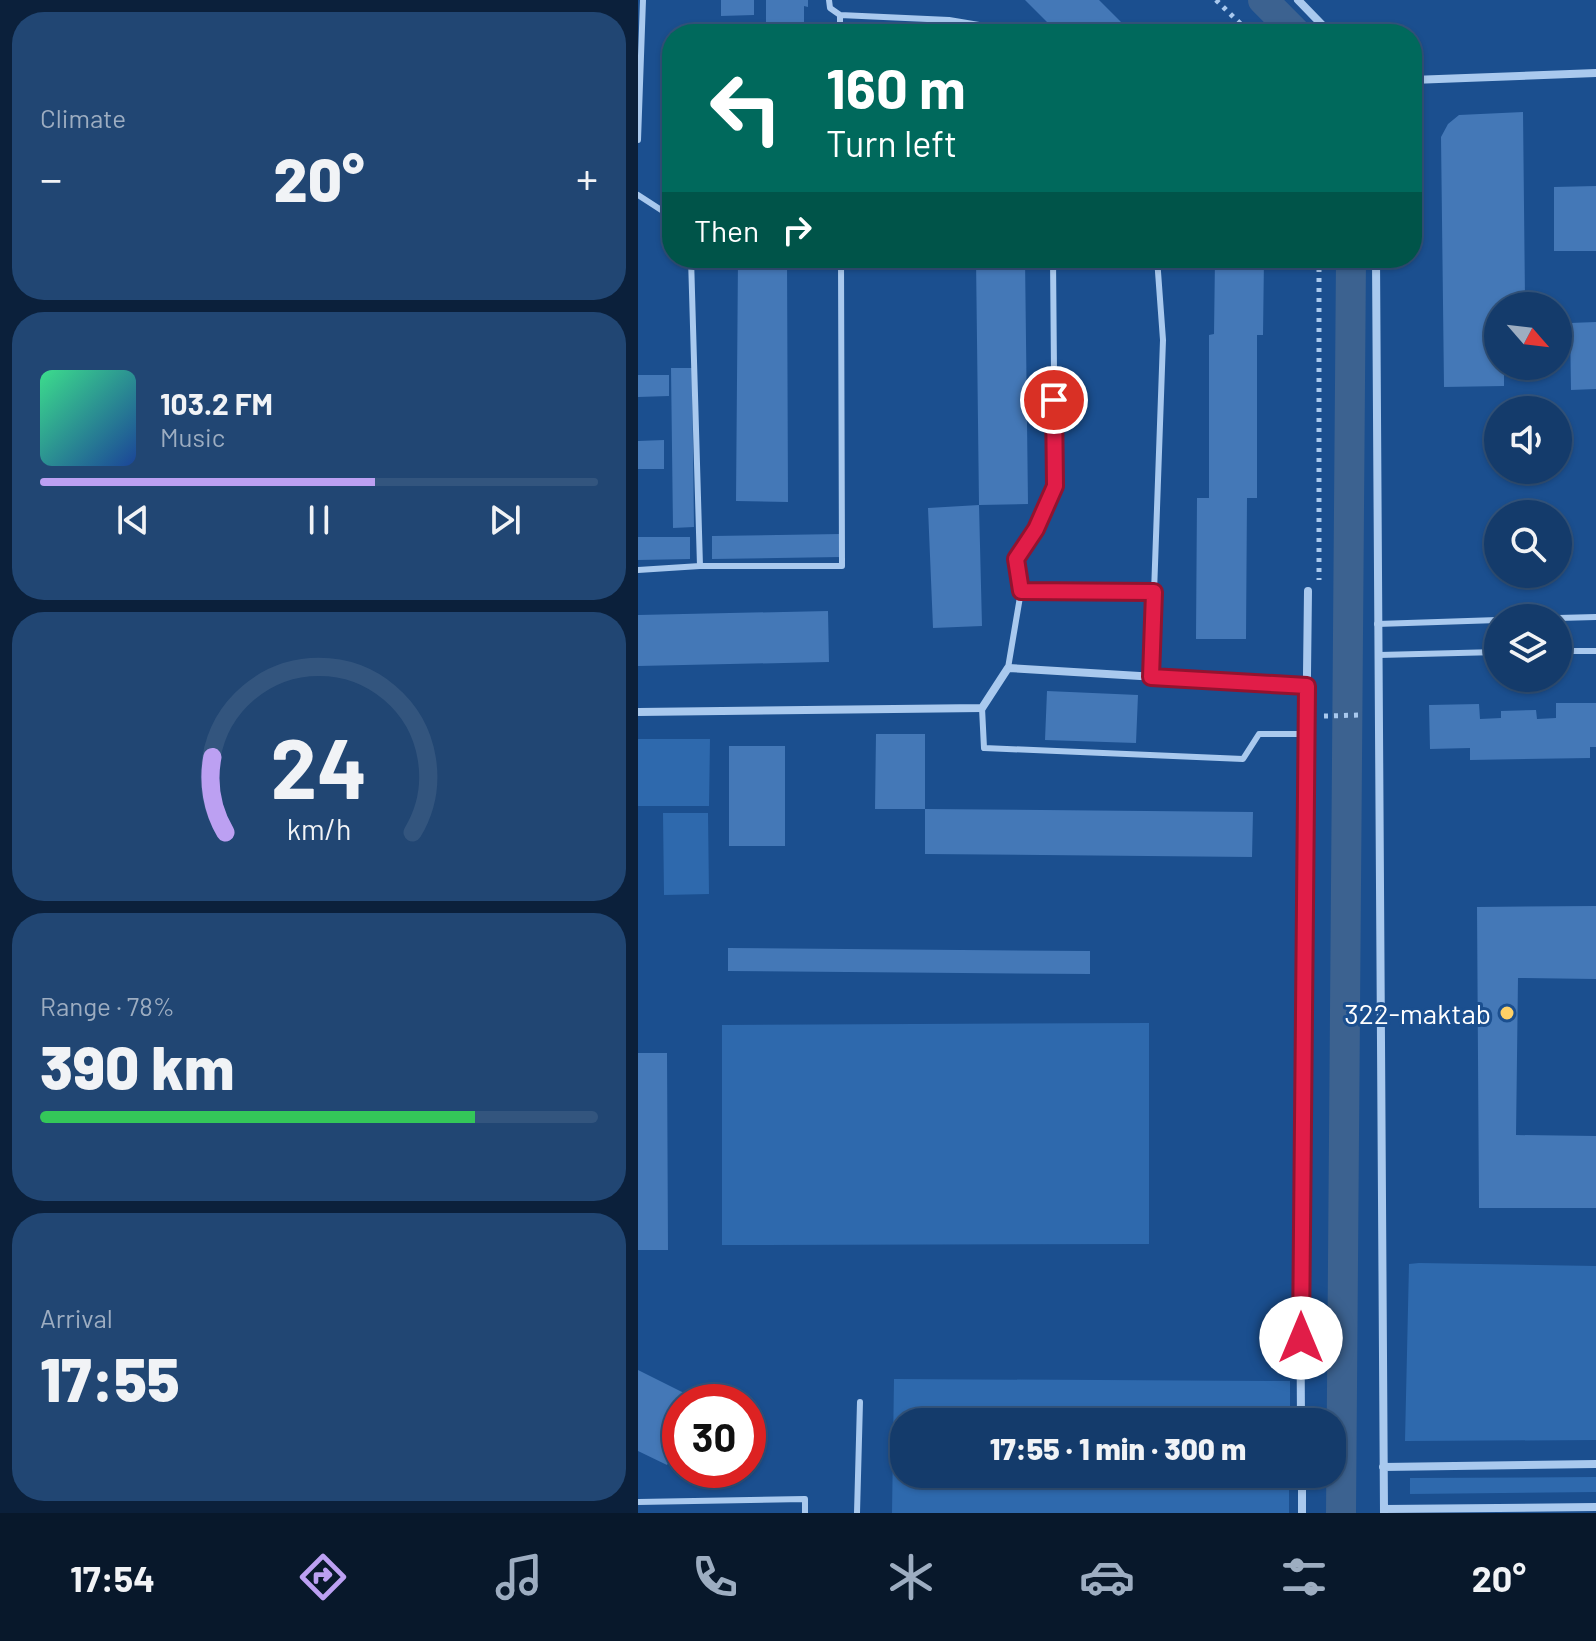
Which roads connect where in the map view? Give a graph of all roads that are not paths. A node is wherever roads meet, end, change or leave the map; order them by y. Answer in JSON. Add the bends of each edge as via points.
{"nodes":[{"id":1,"x":643,"y":0,"type":"edge"},
{"id":2,"x":829,"y":0,"type":"edge"},
{"id":3,"x":1298,"y":0,"type":"edge"},
{"id":4,"x":840,"y":15,"type":"junction"},
{"id":5,"x":840,"y":24,"type":"edge"},
{"id":6,"x":973,"y":24,"type":"edge"},
{"id":7,"x":1321,"y":24,"type":"edge"},
{"id":8,"x":1596,"y":73,"type":"edge"},
{"id":9,"x":1422,"y":80,"type":"edge"},
{"id":10,"x":638,"y":137,"type":"edge"},
{"id":11,"x":638,"y":195,"type":"edge"},
{"id":12,"x":662,"y":211,"type":"edge"},
{"id":13,"x":691,"y":268,"type":"edge"},
{"id":14,"x":841,"y":268,"type":"edge"},
{"id":15,"x":1053,"y":268,"type":"edge"},
{"id":16,"x":1158,"y":268,"type":"edge"},
{"id":17,"x":1376,"y":268,"type":"edge"},
{"id":18,"x":700,"y":566,"type":"junction"},
{"id":19,"x":638,"y":570,"type":"edge"},
{"id":20,"x":1021,"y":591,"type":"junction"},
{"id":21,"x":1308,"y":591,"type":"dead end"},
{"id":22,"x":1154,"y":592,"type":"junction"},
{"id":23,"x":1596,"y":617,"type":"edge"},
{"id":24,"x":1572,"y":618,"type":"edge"},
{"id":25,"x":1484,"y":620,"type":"edge"},
{"id":26,"x":1377,"y":624,"type":"junction"},
{"id":27,"x":1572,"y":651,"type":"edge"},
{"id":28,"x":1596,"y":651,"type":"edge"},
{"id":29,"x":1484,"y":652,"type":"edge"},
{"id":30,"x":1379,"y":655,"type":"junction"},
{"id":31,"x":1008,"y":668,"type":"junction"},
{"id":32,"x":1151,"y":677,"type":"junction"},
{"id":33,"x":1307,"y":686,"type":"junction"},
{"id":34,"x":982,"y":708,"type":"junction"},
{"id":35,"x":638,"y":712,"type":"edge"},
{"id":36,"x":1306,"y":734,"type":"junction"},
{"id":37,"x":860,"y":1402,"type":"dead end"},
{"id":38,"x":1301,"y":1408,"type":"edge"},
{"id":39,"x":1596,"y":1464,"type":"edge"},
{"id":40,"x":1383,"y":1467,"type":"junction"},
{"id":41,"x":1302,"y":1488,"type":"edge"},
{"id":42,"x":638,"y":1502,"type":"edge"},
{"id":43,"x":1596,"y":1507,"type":"edge"},
{"id":44,"x":1384,"y":1511,"type":"edge"},
{"id":45,"x":1435,"y":1511,"type":"edge"},
{"id":46,"x":805,"y":1513,"type":"edge"},
{"id":47,"x":857,"y":1513,"type":"edge"},
{"id":48,"x":1302,"y":1513,"type":"edge"}],
"edges":[{"from":1,"to":10,"type":"lane"},
{"from":2,"to":4,"type":"lane"},
{"from":3,"to":7,"type":"street"},
{"from":4,"to":5,"type":"lane"},
{"from":4,"to":6,"type":"lane"},
{"from":8,"to":9,"type":"street"},
{"from":11,"to":12,"type":"lane"},
{"from":13,"to":18,"type":"lane"},
{"from":14,"to":18,"type":"lane","via":[[842,566]]},
{"from":15,"to":20,"type":"lane","via":[[1055,486],[1016,559]]},
{"from":16,"to":22,"type":"lane","via":[[1163,340]]},
{"from":17,"to":26,"type":"street"},
{"from":18,"to":19,"type":"lane"},
{"from":20,"to":22,"type":"lane"},
{"from":20,"to":31,"type":"lane"},
{"from":21,"to":33,"type":"street"},
{"from":22,"to":32,"type":"lane"},
{"from":23,"to":24,"type":"lane"},
{"from":25,"to":26,"type":"lane"},
{"from":26,"to":30,"type":"street"},
{"from":27,"to":28,"type":"lane"},
{"from":29,"to":30,"type":"lane"},
{"from":30,"to":40,"type":"street"},
{"from":31,"to":32,"type":"street"},
{"from":31,"to":34,"type":"street"},
{"from":32,"to":33,"type":"street"},
{"from":33,"to":36,"type":"street"},
{"from":34,"to":35,"type":"street"},
{"from":34,"to":36,"type":"lane","via":[[984,748],[1243,759],[1259,734]]},
{"from":36,"to":38,"type":"street"},
{"from":37,"to":47,"type":"lane"},
{"from":39,"to":40,"type":"street"},
{"from":40,"to":44,"type":"street"},
{"from":41,"to":48,"type":"street"},
{"from":42,"to":46,"type":"lane","via":[[805,1499]]},
{"from":43,"to":45,"type":"street"},
{"from":44,"to":45,"type":"street"}]}
